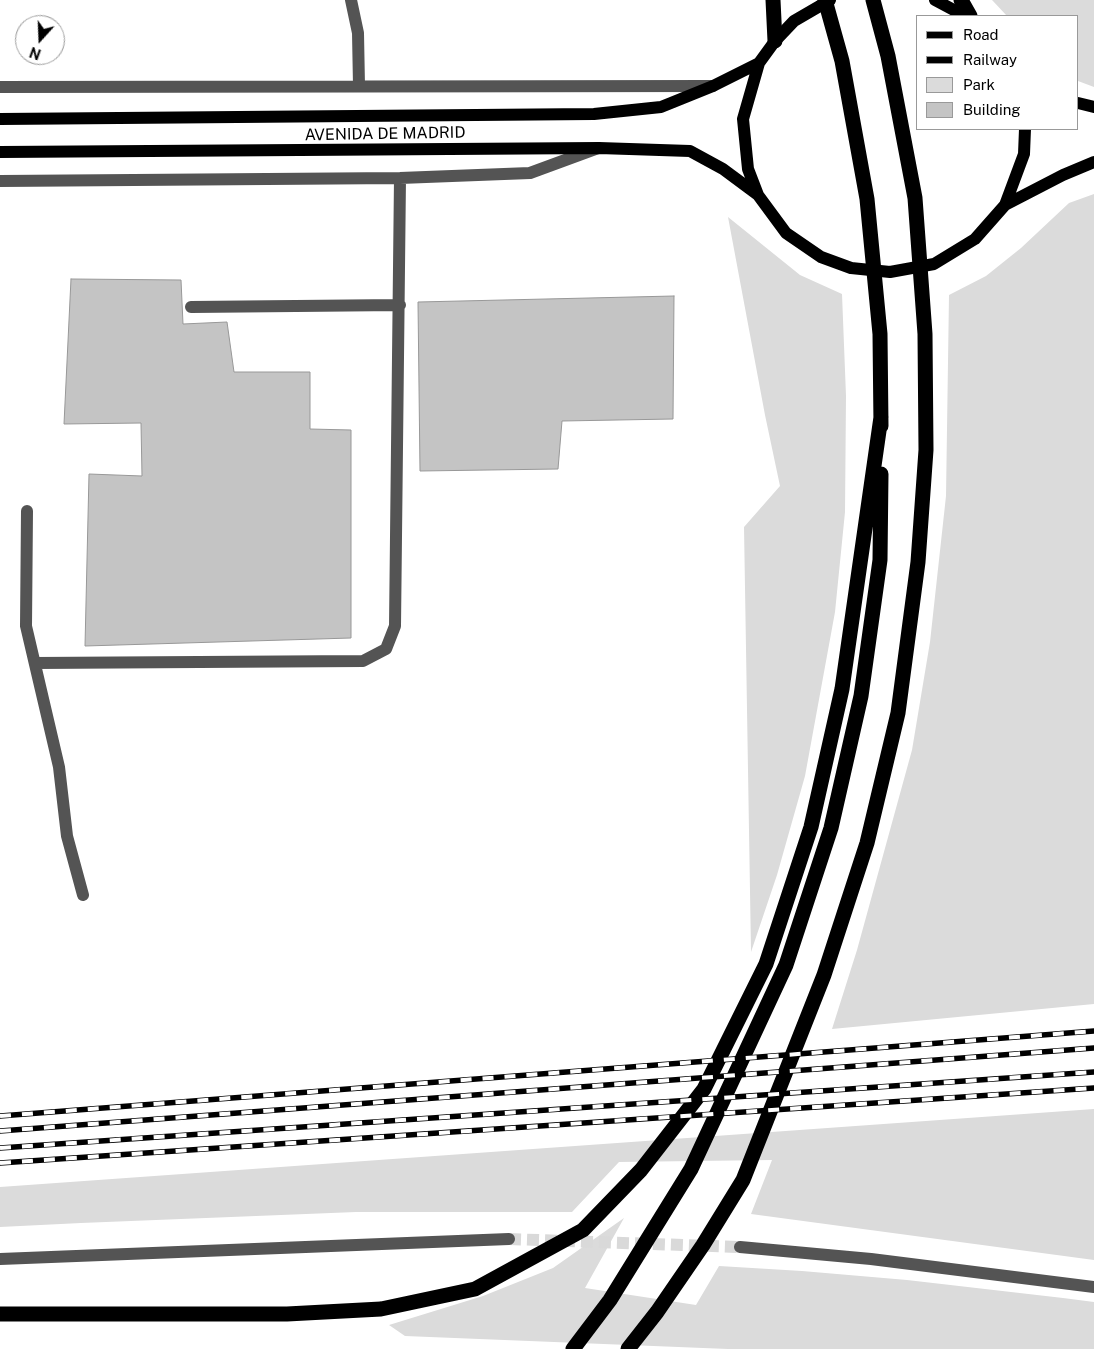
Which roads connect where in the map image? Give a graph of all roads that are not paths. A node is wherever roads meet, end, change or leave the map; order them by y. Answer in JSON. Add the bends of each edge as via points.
{"nodes":[{"id":1,"x":351,"y":0,"type":"edge"},
{"id":2,"x":773,"y":0,"type":"edge"},
{"id":3,"x":825,"y":0,"type":"edge"},
{"id":4,"x":830,"y":0,"type":"edge"},
{"id":5,"x":872,"y":0,"type":"edge"},
{"id":6,"x":935,"y":0,"type":"edge"},
{"id":7,"x":961,"y":0,"type":"edge"},
{"id":8,"x":963,"y":15,"type":"edge"},
{"id":9,"x":969,"y":15,"type":"edge"},
{"id":10,"x":775,"y":41,"type":"junction"},
{"id":11,"x":759,"y":64,"type":"junction"},
{"id":12,"x":359,"y":86,"type":"junction"},
{"id":13,"x":713,"y":86,"type":"junction"},
{"id":14,"x":0,"y":87,"type":"edge"},
{"id":15,"x":1079,"y":103,"type":"edge"},
{"id":16,"x":1094,"y":107,"type":"edge"},
{"id":17,"x":0,"y":119,"type":"edge"},
{"id":18,"x":1025,"y":130,"type":"edge"},
{"id":19,"x":599,"y":148,"type":"junction"},
{"id":20,"x":0,"y":152,"type":"edge"},
{"id":21,"x":1094,"y":162,"type":"edge"},
{"id":22,"x":400,"y":178,"type":"junction"},
{"id":23,"x":0,"y":181,"type":"edge"},
{"id":24,"x":758,"y":195,"type":"junction"},
{"id":25,"x":1005,"y":205,"type":"junction"},
{"id":26,"x":400,"y":304,"type":"junction"},
{"id":27,"x":191,"y":307,"type":"dead end"},
{"id":28,"x":881,"y":417,"type":"junction"},
{"id":29,"x":27,"y":511,"type":"dead end"},
{"id":30,"x":34,"y":663,"type":"junction"},
{"id":31,"x":83,"y":895,"type":"dead end"},
{"id":32,"x":509,"y":1239,"type":"tunnel mouth"},
{"id":33,"x":740,"y":1247,"type":"tunnel mouth"},
{"id":34,"x":0,"y":1259,"type":"edge"},
{"id":35,"x":1094,"y":1286,"type":"edge"},
{"id":36,"x":0,"y":1314,"type":"edge"},
{"id":37,"x":573,"y":1349,"type":"edge"},
{"id":38,"x":628,"y":1349,"type":"edge"}],
"edges":[{"from":1,"to":12,"type":"street","via":[[358,33]]},
{"from":2,"to":10,"type":"highway"},
{"from":3,"to":28,"type":"highway","via":[[842,61],[867,199],[880,334]]},
{"from":4,"to":10,"type":"main road","via":[[794,21]]},
{"from":5,"to":38,"type":"highway","via":[[888,56],[915,198],[925,334],[926,450],[918,562],[898,713],[867,843],[824,974],[743,1180],[703,1245]]},
{"from":6,"to":8,"type":"main road"},
{"from":7,"to":9,"type":"highway"},
{"from":10,"to":11,"type":"main road"},
{"from":11,"to":13,"type":"main road","name":"AVENIDA DE MADRID"},
{"from":11,"to":24,"type":"main road","via":[[743,119],[748,168]]},
{"from":12,"to":13,"type":"street"},
{"from":12,"to":14,"type":"street"},
{"from":13,"to":17,"type":"main road","name":"AVENIDA DE MADRID","via":[[661,107],[594,114]]},
{"from":15,"to":16,"type":"main road"},
{"from":18,"to":25,"type":"main road","via":[[1024,154]]},
{"from":19,"to":20,"type":"main road","name":"AVENIDA DE MADRID"},
{"from":19,"to":22,"type":"street","via":[[530,172]]},
{"from":19,"to":24,"type":"main road","name":"AVENIDA DE MADRID","via":[[690,151],[723,169]]},
{"from":21,"to":25,"type":"main road"},
{"from":22,"to":23,"type":"street"},
{"from":22,"to":26,"type":"street"},
{"from":24,"to":25,"type":"main road","via":[[786,233],[821,257],[851,268],[890,272],[934,264],[976,239]]},
{"from":26,"to":27,"type":"street"},
{"from":26,"to":30,"type":"street","via":[[395,626],[386,649],[363,661]]},
{"from":28,"to":36,"type":"highway","via":[[842,689],[811,827],[766,964],[704,1089],[641,1170],[583,1230],[475,1289],[381,1309],[287,1314]]},
{"from":28,"to":37,"type":"highway","via":[[880,560],[861,696],[830,828],[786,965],[691,1169],[610,1300]]},
{"from":29,"to":30,"type":"street","via":[[26,626]]},
{"from":30,"to":31,"type":"street","via":[[60,767],[67,836]]},
{"from":32,"to":34,"type":"street"},
{"from":33,"to":35,"type":"street"}]}
